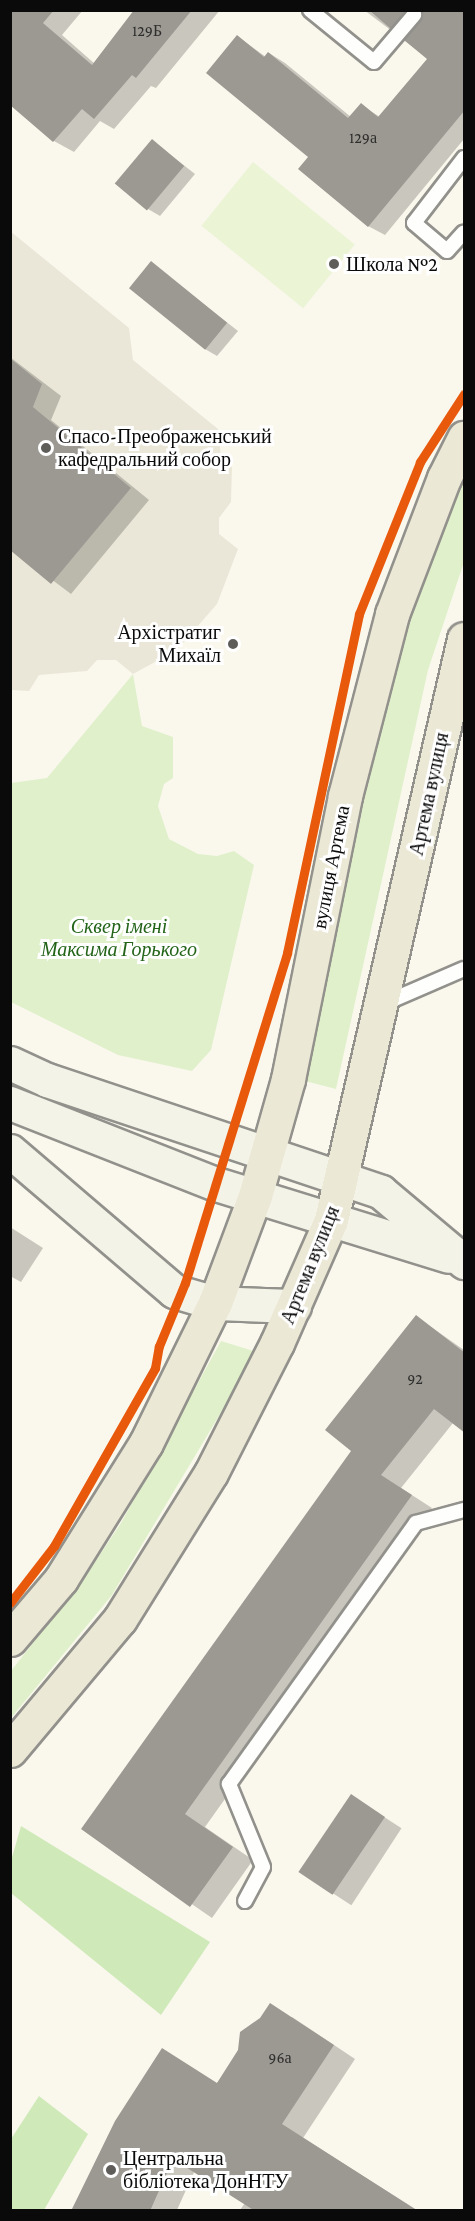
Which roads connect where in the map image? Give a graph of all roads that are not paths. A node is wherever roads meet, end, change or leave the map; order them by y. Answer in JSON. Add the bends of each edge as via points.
{"nodes":[{"id":1,"x":310,"y":10,"type":"edge"},
{"id":2,"x":414,"y":15,"type":"dead end"},
{"id":3,"x":465,"y":158,"type":"edge"},
{"id":4,"x":465,"y":232,"type":"edge"},
{"id":5,"x":465,"y":438,"type":"edge"},
{"id":6,"x":465,"y":639,"type":"edge"},
{"id":7,"x":465,"y":969,"type":"edge"},
{"id":8,"x":383,"y":1004,"type":"junction"},
{"id":9,"x":10,"y":1063,"type":"edge"},
{"id":10,"x":10,"y":1103,"type":"edge"},
{"id":11,"x":10,"y":1151,"type":"edge"},
{"id":12,"x":268,"y":1152,"type":"junction"},
{"id":13,"x":343,"y":1176,"type":"junction"},
{"id":14,"x":255,"y":1196,"type":"junction"},
{"id":15,"x":331,"y":1220,"type":"junction"},
{"id":16,"x":463,"y":1261,"type":"edge"},
{"id":17,"x":215,"y":1303,"type":"junction"},
{"id":18,"x":294,"y":1306,"type":"junction"},
{"id":19,"x":465,"y":1510,"type":"edge"},
{"id":20,"x":10,"y":1639,"type":"edge"},
{"id":21,"x":10,"y":1750,"type":"edge"},
{"id":22,"x":245,"y":1901,"type":"dead end"}],
"edges":[{"from":1,"to":2,"type":"lane","via":[[374,62]]},
{"from":3,"to":4,"type":"lane","via":[[414,223],[447,251]]},
{"from":5,"to":12,"type":"main road","name":"вулиця Артема","via":[[444,478],[392,614],[345,796],[288,1079]]},
{"from":6,"to":8,"type":"main road","name":"Артема вулиця"},
{"from":7,"to":8,"type":"lane"},
{"from":8,"to":13,"type":"main road","name":"Артема вулиця"},
{"from":9,"to":12,"type":"main road","via":[[47,1080]]},
{"from":10,"to":14,"type":"main road"},
{"from":11,"to":17,"type":"main road","via":[[174,1291]]},
{"from":12,"to":13,"type":"main road"},
{"from":12,"to":14,"type":"main road","name":"вулиця Артема"},
{"from":13,"to":15,"type":"main road","name":"Артема вулиця"},
{"from":13,"to":16,"type":"main road","via":[[381,1192]]},
{"from":14,"to":15,"type":"main road"},
{"from":14,"to":17,"type":"main road","name":"вулиця Артема"},
{"from":15,"to":16,"type":"main road"},
{"from":15,"to":18,"type":"main road","name":"Артема вулиця"},
{"from":17,"to":18,"type":"main road"},
{"from":17,"to":20,"type":"main road","via":[[146,1443],[61,1579]]},
{"from":18,"to":21,"type":"main road","name":"Артема вулиця","via":[[211,1473],[126,1609]]},
{"from":19,"to":22,"type":"lane","via":[[416,1523],[229,1784],[263,1867]]}]}
